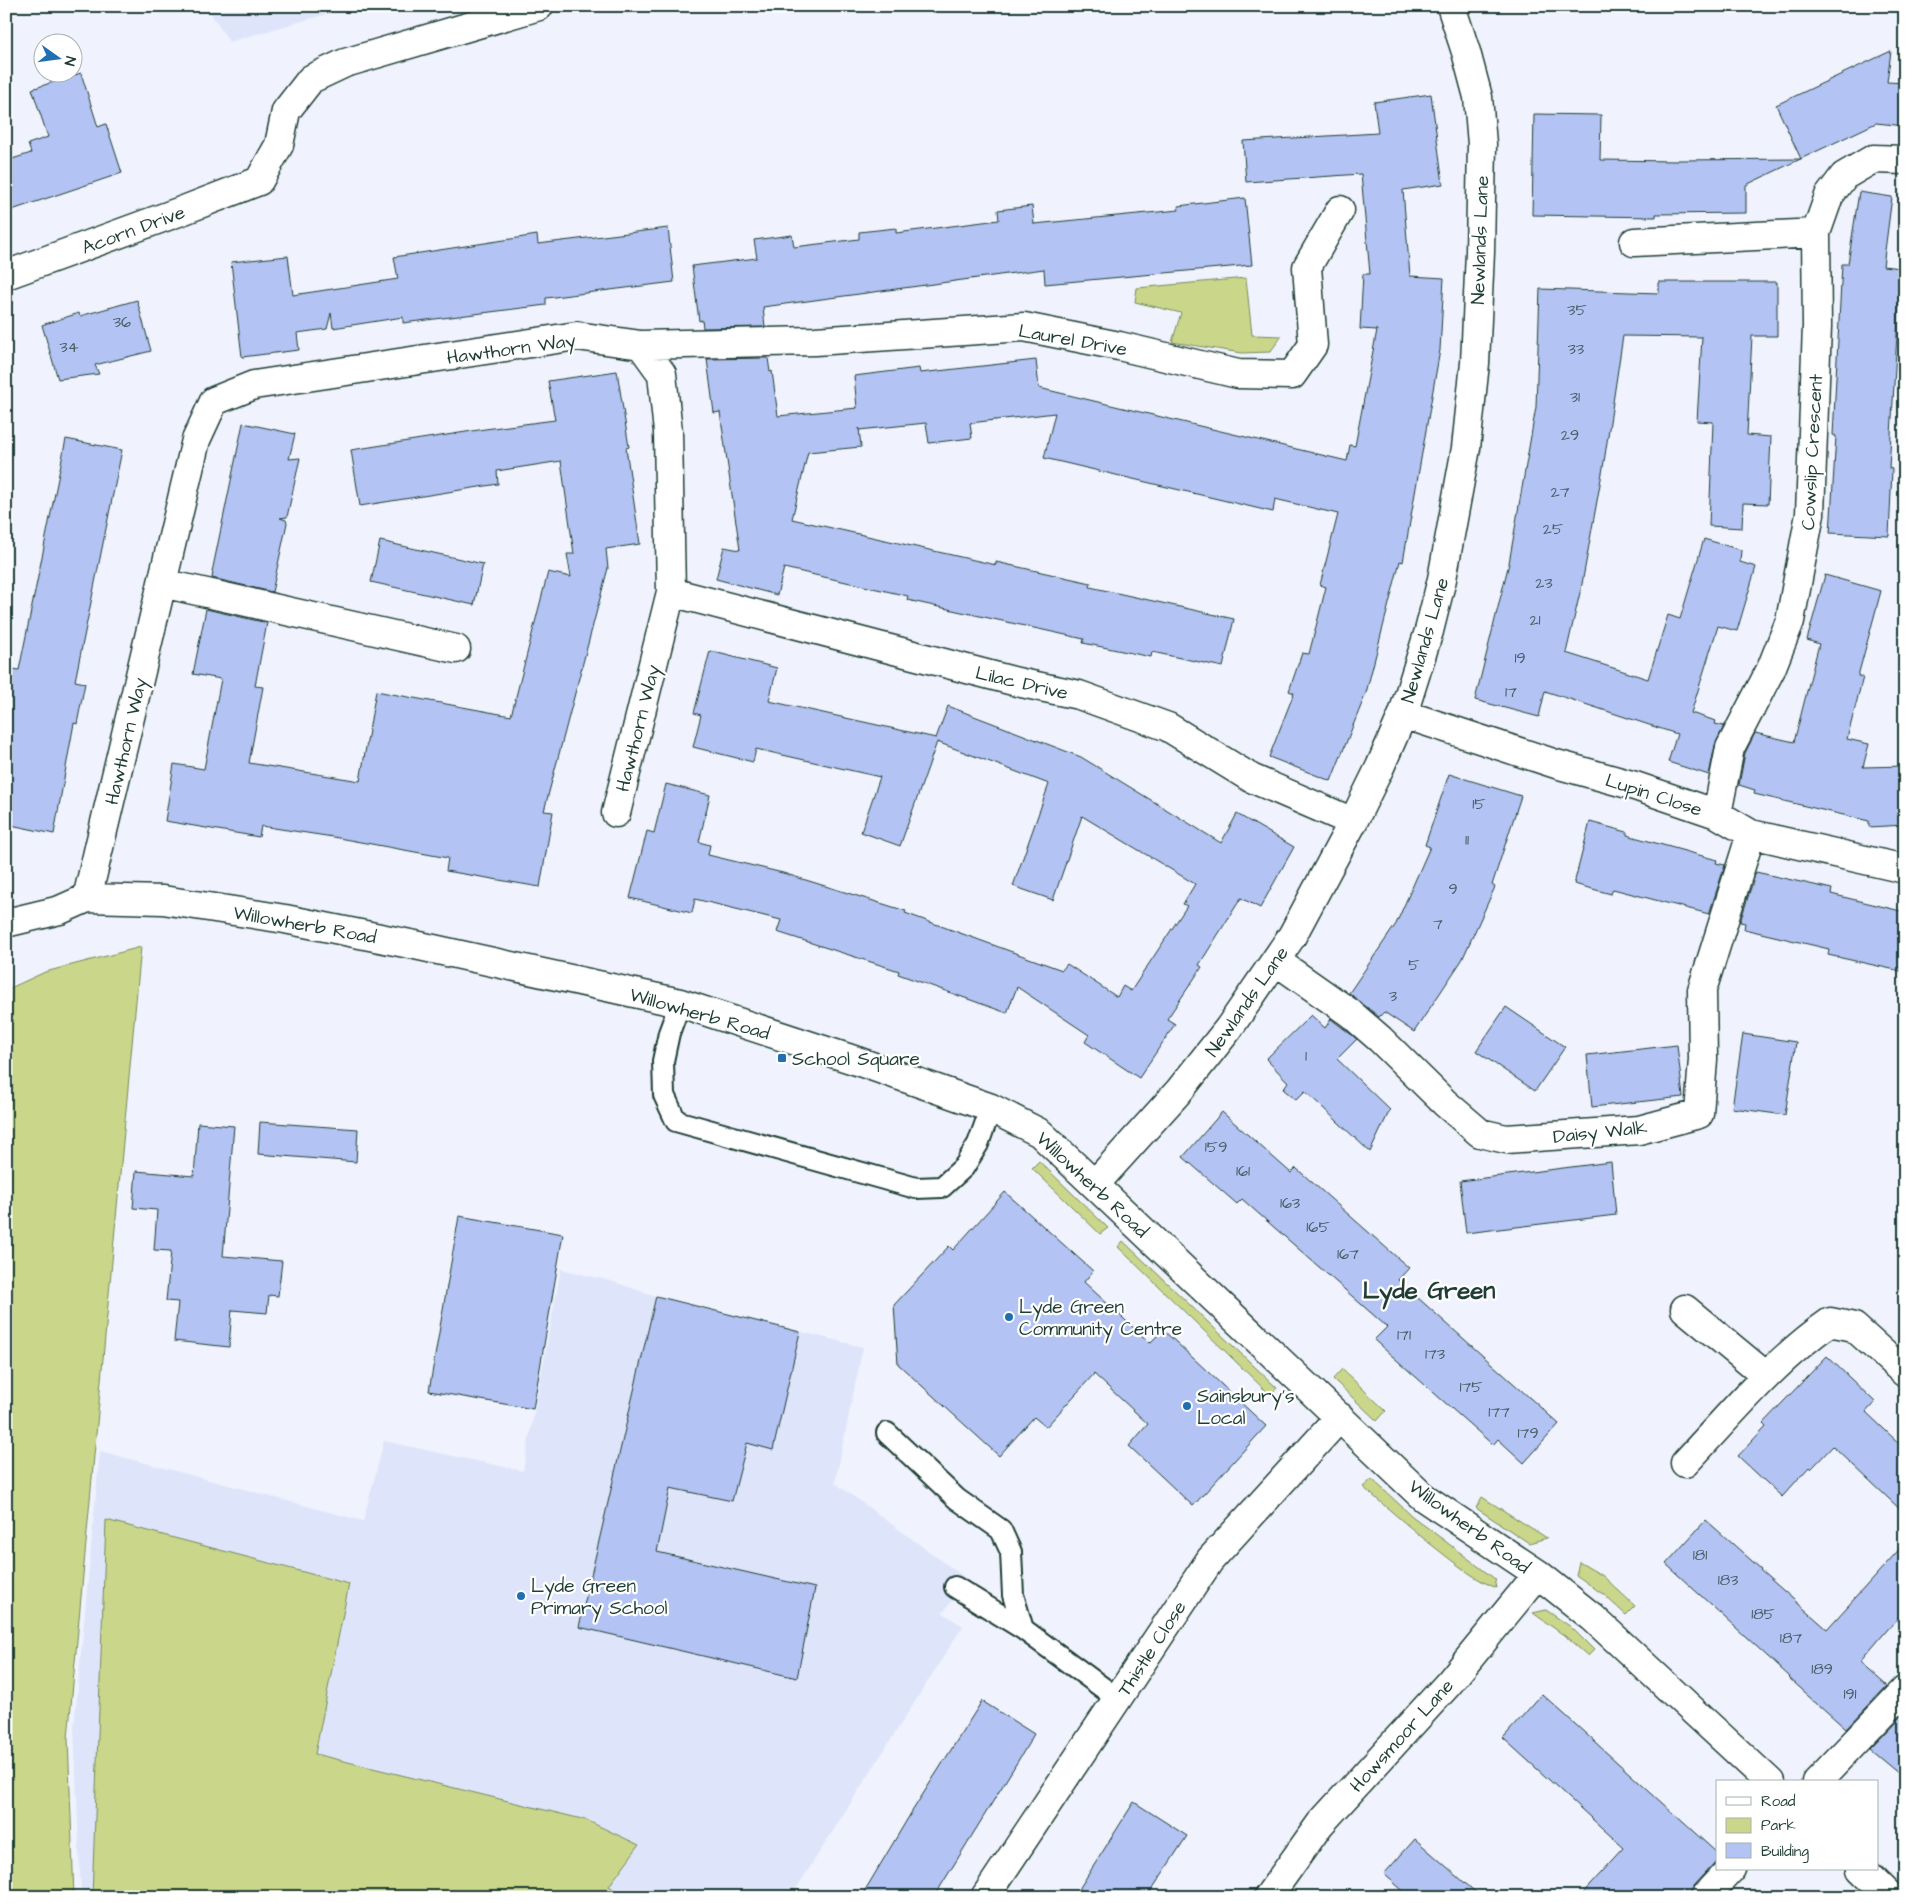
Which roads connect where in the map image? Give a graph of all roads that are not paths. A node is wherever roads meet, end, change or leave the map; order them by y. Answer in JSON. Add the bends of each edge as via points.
{"nodes":[{"id":1,"x":539,"y":6,"type":"edge"},
{"id":2,"x":1451,"y":6,"type":"edge"},
{"id":3,"x":1905,"y":160,"type":"edge"},
{"id":4,"x":1340,"y":210,"type":"dead end"},
{"id":5,"x":1816,"y":233,"type":"junction"},
{"id":6,"x":1634,"y":242,"type":"dead end"},
{"id":7,"x":6,"y":275,"type":"edge"},
{"id":8,"x":641,"y":345,"type":"junction"},
{"id":9,"x":162,"y":583,"type":"junction"},
{"id":10,"x":671,"y":592,"type":"junction"},
{"id":11,"x":456,"y":649,"type":"dead end"},
{"id":12,"x":1403,"y":714,"type":"junction"},
{"id":13,"x":616,"y":813,"type":"dead end"},
{"id":14,"x":1717,"y":814,"type":"junction"},
{"id":15,"x":1353,"y":822,"type":"junction"},
{"id":16,"x":1751,"y":834,"type":"junction"},
{"id":17,"x":1905,"y":869,"type":"edge"},
{"id":18,"x":87,"y":898,"type":"junction"},
{"id":19,"x":6,"y":923,"type":"edge"},
{"id":20,"x":1276,"y":961,"type":"junction"},
{"id":21,"x":680,"y":1003,"type":"junction"},
{"id":22,"x":991,"y":1108,"type":"junction"},
{"id":23,"x":1095,"y":1184,"type":"junction"},
{"id":24,"x":1685,"y":1309,"type":"dead end"},
{"id":25,"x":1905,"y":1373,"type":"edge"},
{"id":26,"x":1766,"y":1376,"type":"junction"},
{"id":27,"x":1340,"y":1417,"type":"junction"},
{"id":28,"x":887,"y":1433,"type":"dead end"},
{"id":29,"x":1685,"y":1463,"type":"dead end"},
{"id":30,"x":1538,"y":1574,"type":"junction"},
{"id":31,"x":955,"y":1587,"type":"dead end"},
{"id":32,"x":1023,"y":1629,"type":"junction"},
{"id":33,"x":1905,"y":1690,"type":"edge"},
{"id":34,"x":1118,"y":1699,"type":"junction"},
{"id":35,"x":1768,"y":1780,"type":"edge"},
{"id":36,"x":1819,"y":1780,"type":"edge"},
{"id":37,"x":1730,"y":1870,"type":"edge"},
{"id":38,"x":1863,"y":1870,"type":"edge"},
{"id":39,"x":985,"y":1897,"type":"edge"},
{"id":40,"x":1268,"y":1897,"type":"edge"},
{"id":41,"x":1705,"y":1897,"type":"edge"},
{"id":42,"x":1890,"y":1897,"type":"edge"}],
"edges":[{"from":1,"to":7,"type":"street","name":"Acorn Drive","via":[[345,63],[312,79],[286,110],[279,145],[259,180]]},
{"from":2,"to":12,"type":"street","name":"Newlands Lane","via":[[1478,98],[1482,144],[1475,363],[1466,448],[1442,578]]},
{"from":3,"to":5,"type":"street","name":"Cowslip Crescent","via":[[1873,160],[1844,176],[1829,196]]},
{"from":4,"to":8,"type":"street","name":"Laurel Drive","via":[[1307,267],[1313,345],[1292,375],[1238,374],[1024,327],[815,341]]},
{"from":5,"to":6,"type":"street"},
{"from":5,"to":14,"type":"street","name":"Cowslip Crescent","via":[[1817,326],[1810,514],[1790,621],[1771,669],[1730,748]]},
{"from":8,"to":9,"type":"street","name":"Hawthorn Way","via":[[577,336],[254,385],[214,401],[196,440]]},
{"from":8,"to":10,"type":"street","name":"Hawthorn Way","via":[[662,374],[668,432]]},
{"from":9,"to":11,"type":"street"},
{"from":9,"to":18,"type":"street","name":"Hawthorn Way"},
{"from":10,"to":13,"type":"street","name":"Hawthorn Way"},
{"from":10,"to":15,"type":"street","name":"Lilac Drive","via":[[1017,682],[1079,695],[1168,727],[1251,778]]},
{"from":12,"to":14,"type":"street","name":"Lupin Close"},
{"from":12,"to":15,"type":"street","name":"Newlands Lane"},
{"from":14,"to":16,"type":"street","name":"Lupin Close"},
{"from":15,"to":20,"type":"street","name":"Newlands Lane"},
{"from":16,"to":17,"type":"street","name":"Lupin Close"},
{"from":16,"to":20,"type":"street","name":"Daisy Walk","via":[[1702,990],[1704,1059],[1699,1114],[1638,1130],[1506,1139],[1480,1133],[1445,1104],[1356,1018]]},
{"from":18,"to":19,"type":"street","name":"Willowherb Road","via":[[60,910]]},
{"from":18,"to":21,"type":"street","name":"Willowherb Road","via":[[163,900],[285,919]]},
{"from":20,"to":23,"type":"street","name":"Newlands Lane","via":[[1179,1091]]},
{"from":21,"to":22,"type":"street","name":"Willowherb Road"},
{"from":21,"to":22,"type":"lane","via":[[663,1060],[664,1095],[676,1121],[916,1188],[942,1187],[964,1167],[978,1144]]},
{"from":22,"to":23,"type":"street","name":"Willowherb Road","via":[[1040,1132]]},
{"from":23,"to":27,"type":"street","name":"Willowherb Road"},
{"from":24,"to":26,"type":"street"},
{"from":25,"to":26,"type":"street","via":[[1854,1327],[1830,1322]]},
{"from":26,"to":29,"type":"street"},
{"from":27,"to":30,"type":"street","name":"Willowherb Road","via":[[1423,1498]]},
{"from":27,"to":34,"type":"street","name":"Thistle Close","via":[[1210,1560]]},
{"from":28,"to":32,"type":"lane","via":[[957,1499],[1001,1530],[1011,1552],[1013,1595]]},
{"from":30,"to":35,"type":"street","name":"Willowherb Road","via":[[1592,1617]]},
{"from":30,"to":40,"type":"street","name":"Howsmoor Lane","via":[[1449,1684],[1320,1824]]},
{"from":31,"to":32,"type":"lane"},
{"from":32,"to":34,"type":"lane"},
{"from":33,"to":36,"type":"street"},
{"from":34,"to":39,"type":"street","name":"Thistle Close"},
{"from":37,"to":41,"type":"street"},
{"from":38,"to":42,"type":"street"}]}
